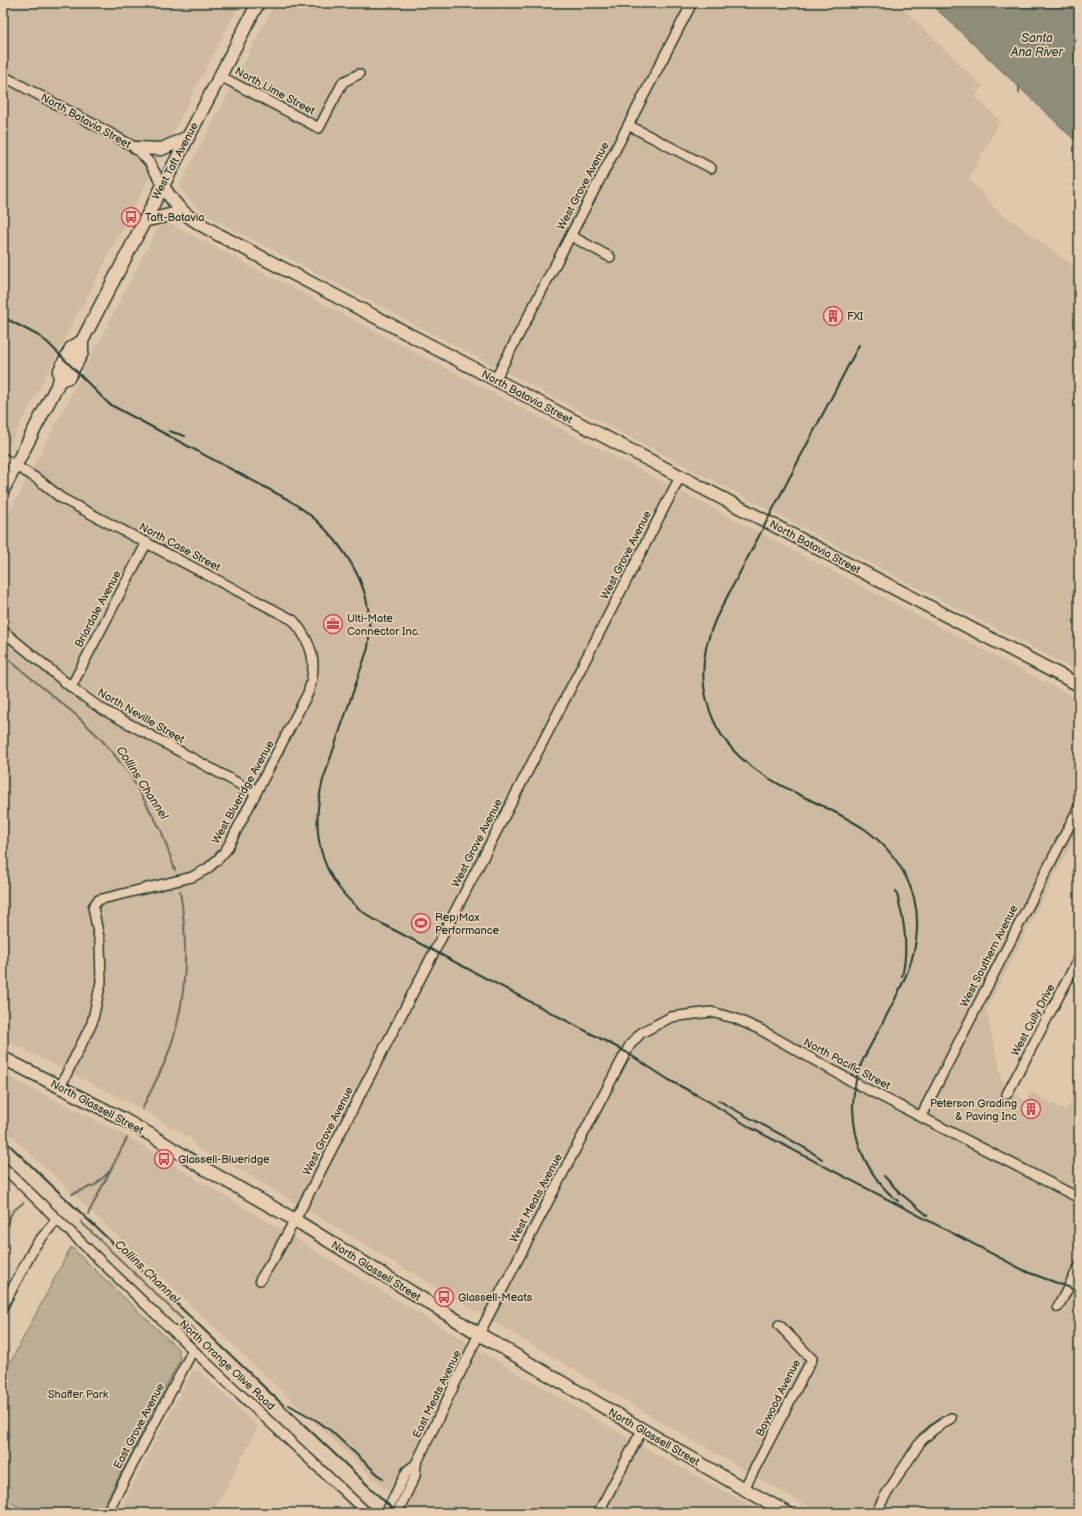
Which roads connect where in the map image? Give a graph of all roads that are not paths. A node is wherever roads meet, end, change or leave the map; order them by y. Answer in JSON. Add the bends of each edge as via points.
{"nodes":[{"id":1,"x":258,"y":3,"type":"edge"},
{"id":2,"x":692,"y":3,"type":"edge"},
{"id":3,"x":359,"y":74,"type":"dead end"},
{"id":4,"x":3,"y":76,"type":"edge"},
{"id":5,"x":220,"y":76,"type":"junction"},
{"id":6,"x":628,"y":125,"type":"junction"},
{"id":7,"x":188,"y":137,"type":"junction"},
{"id":8,"x":136,"y":148,"type":"junction"},
{"id":9,"x":711,"y":168,"type":"dead end"},
{"id":10,"x":163,"y":186,"type":"junction"},
{"id":11,"x":182,"y":212,"type":"junction"},
{"id":12,"x":144,"y":221,"type":"junction"},
{"id":13,"x":570,"y":236,"type":"junction"},
{"id":14,"x":610,"y":257,"type":"dead end"},
{"id":15,"x":495,"y":380,"type":"junction"},
{"id":16,"x":3,"y":458,"type":"edge"},
{"id":17,"x":16,"y":465,"type":"junction"},
{"id":18,"x":680,"y":477,"type":"junction"},
{"id":19,"x":3,"y":490,"type":"edge"},
{"id":20,"x":147,"y":542,"type":"junction"},
{"id":21,"x":3,"y":631,"type":"edge"},
{"id":22,"x":313,"y":679,"type":"joint"},
{"id":23,"x":1079,"y":685,"type":"edge"},
{"id":24,"x":71,"y":687,"type":"junction"},
{"id":25,"x":256,"y":793,"type":"junction"},
{"id":26,"x":1079,"y":807,"type":"edge"},
{"id":27,"x":1079,"y":958,"type":"edge"},
{"id":28,"x":3,"y":1058,"type":"edge"},
{"id":29,"x":615,"y":1073,"type":"joint"},
{"id":30,"x":60,"y":1087,"type":"junction"},
{"id":31,"x":1007,"y":1094,"type":"dead end"},
{"id":32,"x":921,"y":1116,"type":"junction"},
{"id":33,"x":3,"y":1167,"type":"edge"},
{"id":34,"x":1079,"y":1198,"type":"edge"},
{"id":35,"x":57,"y":1219,"type":"junction"},
{"id":36,"x":295,"y":1220,"type":"junction"},
{"id":37,"x":1079,"y":1267,"type":"edge"},
{"id":38,"x":260,"y":1280,"type":"dead end"},
{"id":39,"x":3,"y":1306,"type":"edge"},
{"id":40,"x":1058,"y":1307,"type":"dead end"},
{"id":41,"x":779,"y":1325,"type":"dead end"},
{"id":42,"x":479,"y":1334,"type":"junction"},
{"id":43,"x":193,"y":1350,"type":"junction"},
{"id":44,"x":951,"y":1418,"type":"dead end"},
{"id":45,"x":642,"y":1430,"type":"junction"},
{"id":46,"x":416,"y":1464,"type":"junction"},
{"id":47,"x":744,"y":1489,"type":"junction"},
{"id":48,"x":3,"y":1510,"type":"edge"},
{"id":49,"x":9,"y":1513,"type":"edge"},
{"id":50,"x":107,"y":1513,"type":"edge"},
{"id":51,"x":367,"y":1513,"type":"edge"},
{"id":52,"x":386,"y":1513,"type":"edge"},
{"id":53,"x":397,"y":1513,"type":"edge"},
{"id":54,"x":598,"y":1513,"type":"edge"},
{"id":55,"x":788,"y":1513,"type":"edge"},
{"id":56,"x":876,"y":1513,"type":"edge"}],
"edges":[{"from":1,"to":5,"type":"main road","name":"West Taft Avenue"},
{"from":2,"to":6,"type":"street","name":"West Grove Avenue"},
{"from":3,"to":5,"type":"street","name":"North Lime Street","via":[[343,82],[319,128]]},
{"from":4,"to":8,"type":"street","name":"North Batavia Street"},
{"from":5,"to":7,"type":"main road","name":"West Taft Avenue"},
{"from":6,"to":9,"type":"street"},
{"from":6,"to":13,"type":"street","name":"West Grove Avenue"},
{"from":7,"to":8,"type":"main road","via":[[162,149]]},
{"from":7,"to":10,"type":"main road","name":"West Taft Avenue"},
{"from":8,"to":10,"type":"street","name":"North Batavia Street","via":[[149,162]]},
{"from":10,"to":11,"type":"main road","name":"North Batavia Street"},
{"from":10,"to":12,"type":"main road","name":"West Taft Avenue"},
{"from":11,"to":12,"type":"main road"},
{"from":11,"to":15,"type":"main road","name":"North Batavia Street","via":[[219,235]]},
{"from":12,"to":17,"type":"main road","name":"West Taft Avenue","via":[[82,341],[82,354],[69,377],[60,380]]},
{"from":13,"to":14,"type":"street"},
{"from":13,"to":15,"type":"street","name":"West Grove Avenue"},
{"from":15,"to":18,"type":"main road","name":"North Batavia Street"},
{"from":16,"to":17,"type":"street","name":"North Case Street"},
{"from":17,"to":19,"type":"main road","name":"West Taft Avenue"},
{"from":17,"to":20,"type":"street","name":"North Case Street","via":[[61,498]]},
{"from":18,"to":23,"type":"main road","name":"North Batavia Street"},
{"from":18,"to":36,"type":"street","name":"West Grove Avenue"},
{"from":20,"to":22,"type":"street","name":"North Case Street","via":[[293,620],[304,633],[310,647]]},
{"from":20,"to":24,"type":"street","name":"Briardale Avenue"},
{"from":21,"to":24,"type":"street","name":"North Neville Street"},
{"from":22,"to":25,"type":"street","name":"West Blueridge Avenue","via":[[294,724]]},
{"from":24,"to":25,"type":"street","name":"North Neville Street","via":[[100,708]]},
{"from":25,"to":30,"type":"street","name":"West Blueridge Avenue","via":[[226,850],[207,869],[192,877],[98,900],[95,903],[93,907],[100,943],[101,982],[92,1023]]},
{"from":26,"to":32,"type":"street","name":"West Southern Avenue"},
{"from":27,"to":31,"type":"street","name":"West Cully Drive"},
{"from":28,"to":30,"type":"main road","name":"North Glassell Street"},
{"from":29,"to":32,"type":"street","name":"North Pacific Street","via":[[630,1045],[641,1033],[671,1017],[711,1012],[734,1018],[759,1029]]},
{"from":29,"to":42,"type":"street","name":"West Meats Avenue"},
{"from":30,"to":36,"type":"main road","name":"North Glassell Street","via":[[145,1131],[200,1166]]},
{"from":32,"to":34,"type":"street","name":"North Pacific Street"},
{"from":33,"to":35,"type":"street","name":"North Orange Olive Road"},
{"from":35,"to":39,"type":"street","via":[[34,1246]]},
{"from":35,"to":43,"type":"street","name":"North Orange Olive Road"},
{"from":36,"to":38,"type":"street"},
{"from":36,"to":42,"type":"main road","name":"North Glassell Street"},
{"from":37,"to":40,"type":"street"},
{"from":41,"to":47,"type":"street","name":"Baywood Avenue","via":[[812,1359]]},
{"from":42,"to":45,"type":"main road","name":"North Glassell Street"},
{"from":42,"to":46,"type":"street","name":"East Meats Avenue"},
{"from":43,"to":50,"type":"street","name":"East Grove Avenue"},
{"from":43,"to":51,"type":"street","name":"North Orange Olive Road"},
{"from":44,"to":56,"type":"street","via":[[921,1441]]},
{"from":45,"to":47,"type":"main road","name":"North Glassell Street"},
{"from":45,"to":54,"type":"street"},
{"from":46,"to":52,"type":"street","name":"East Meats Avenue","via":[[407,1471]]},
{"from":46,"to":53,"type":"street","name":"East Meats Avenue","via":[[415,1476]]},
{"from":47,"to":55,"type":"main road","name":"North Glassell Street"},
{"from":48,"to":49,"type":"street"}]}
